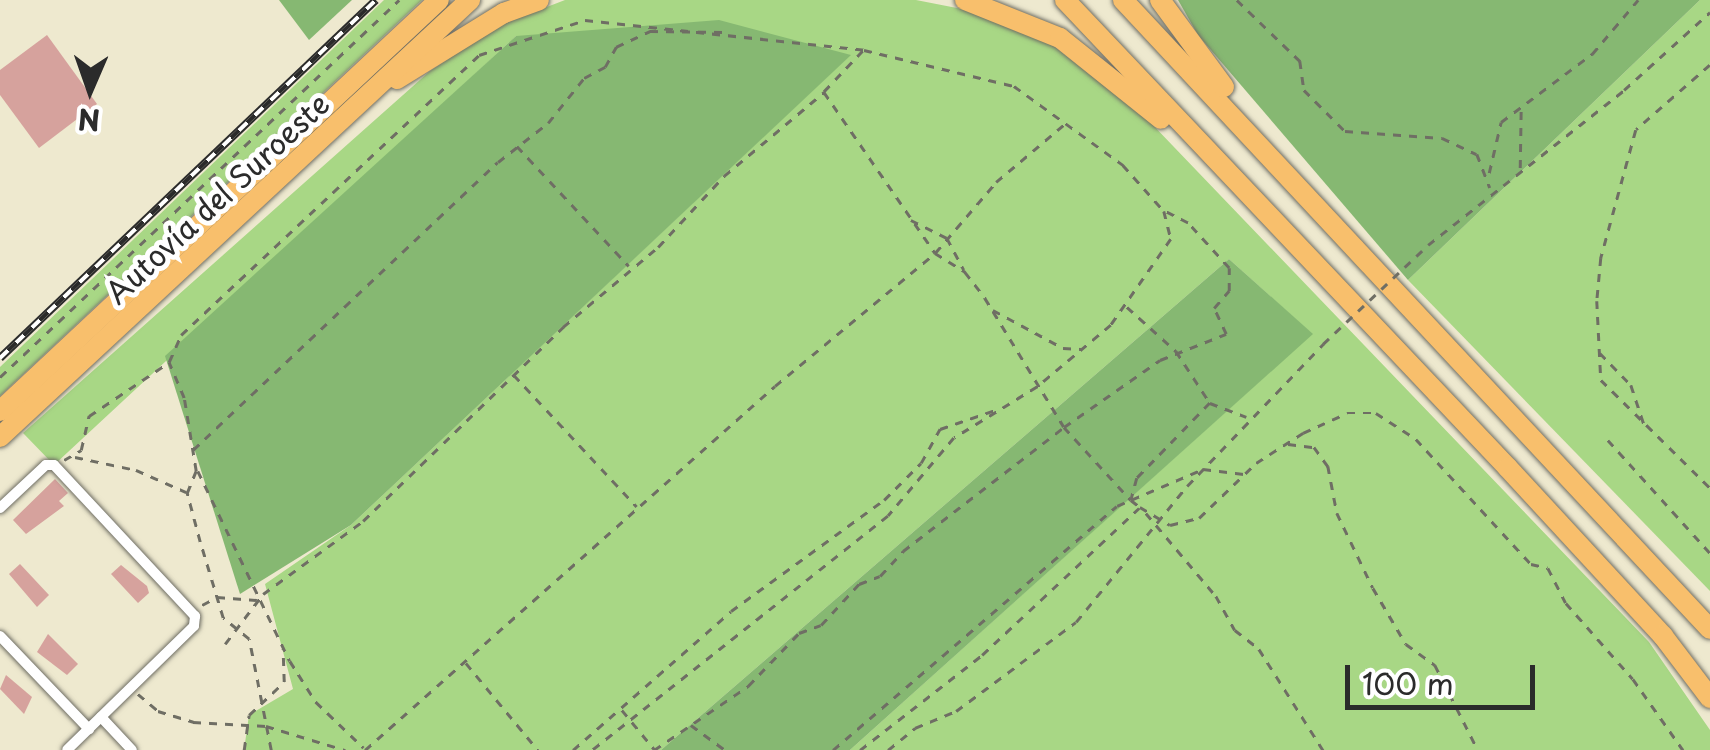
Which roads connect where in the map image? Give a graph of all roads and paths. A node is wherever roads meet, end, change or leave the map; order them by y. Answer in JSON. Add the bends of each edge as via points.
{"nodes":[{"id":1,"x":399,"y":0,"type":"edge"},
{"id":2,"x":439,"y":0,"type":"edge"},
{"id":3,"x":470,"y":0,"type":"edge"},
{"id":4,"x":539,"y":0,"type":"edge"},
{"id":5,"x":965,"y":0,"type":"edge"},
{"id":6,"x":1065,"y":0,"type":"edge"},
{"id":7,"x":1123,"y":0,"type":"edge"},
{"id":8,"x":1160,"y":0,"type":"edge"},
{"id":9,"x":1237,"y":0,"type":"edge"},
{"id":10,"x":1638,"y":0,"type":"edge"},
{"id":11,"x":1710,"y":12,"type":"edge"},
{"id":12,"x":726,"y":31,"type":"junction"},
{"id":13,"x":864,"y":50,"type":"junction"},
{"id":14,"x":1710,"y":66,"type":"edge"},
{"id":15,"x":382,"y":87,"type":"junction"},
{"id":16,"x":824,"y":92,"type":"junction"},
{"id":17,"x":1521,"y":106,"type":"junction"},
{"id":18,"x":1068,"y":120,"type":"junction"},
{"id":19,"x":1180,"y":128,"type":"junction"},
{"id":20,"x":516,"y":146,"type":"junction"},
{"id":21,"x":1520,"y":170,"type":"junction"},
{"id":22,"x":1489,"y":174,"type":"junction"},
{"id":23,"x":1490,"y":191,"type":"junction"},
{"id":24,"x":1164,"y":212,"type":"junction"},
{"id":25,"x":910,"y":220,"type":"junction"},
{"id":26,"x":1332,"y":220,"type":"junction"},
{"id":27,"x":947,"y":238,"type":"junction"},
{"id":28,"x":935,"y":253,"type":"junction"},
{"id":29,"x":630,"y":268,"type":"junction"},
{"id":30,"x":965,"y":272,"type":"junction"},
{"id":31,"x":1126,"y":306,"type":"junction"},
{"id":32,"x":992,"y":309,"type":"junction"},
{"id":33,"x":1082,"y":349,"type":"junction"},
{"id":34,"x":1176,"y":351,"type":"junction"},
{"id":35,"x":1600,"y":352,"type":"junction"},
{"id":36,"x":169,"y":362,"type":"junction"},
{"id":37,"x":514,"y":374,"type":"junction"},
{"id":38,"x":0,"y":377,"type":"edge"},
{"id":39,"x":1037,"y":387,"type":"junction"},
{"id":40,"x":1210,"y":403,"type":"junction"},
{"id":41,"x":1001,"y":409,"type":"junction"},
{"id":42,"x":0,"y":412,"type":"edge"},
{"id":43,"x":1248,"y":418,"type":"junction"},
{"id":44,"x":1644,"y":425,"type":"junction"},
{"id":45,"x":1064,"y":428,"type":"junction"},
{"id":46,"x":0,"y":437,"type":"edge"},
{"id":47,"x":1608,"y":440,"type":"dead end"},
{"id":48,"x":1287,"y":444,"type":"junction"},
{"id":49,"x":192,"y":453,"type":"junction"},
{"id":50,"x":74,"y":457,"type":"junction"},
{"id":51,"x":54,"y":464,"type":"junction"},
{"id":52,"x":194,"y":466,"type":"junction"},
{"id":53,"x":1203,"y":469,"type":"junction"},
{"id":54,"x":1244,"y":474,"type":"junction"},
{"id":55,"x":1710,"y":488,"type":"edge"},
{"id":56,"x":187,"y":493,"type":"junction"},
{"id":57,"x":1131,"y":500,"type":"junction"},
{"id":58,"x":1140,"y":507,"type":"junction"},
{"id":59,"x":0,"y":508,"type":"edge"},
{"id":60,"x":638,"y":508,"type":"junction"},
{"id":61,"x":1145,"y":511,"type":"junction"},
{"id":62,"x":1163,"y":517,"type":"junction"},
{"id":63,"x":1155,"y":527,"type":"junction"},
{"id":64,"x":1710,"y":552,"type":"edge"},
{"id":65,"x":217,"y":597,"type":"junction"},
{"id":66,"x":258,"y":601,"type":"junction"},
{"id":67,"x":191,"y":611,"type":"junction"},
{"id":68,"x":240,"y":628,"type":"junction"},
{"id":69,"x":1710,"y":629,"type":"edge"},
{"id":70,"x":0,"y":636,"type":"edge"},
{"id":71,"x":225,"y":644,"type":"dead end"},
{"id":72,"x":283,"y":648,"type":"junction"},
{"id":73,"x":465,"y":662,"type":"junction"},
{"id":74,"x":130,"y":686,"type":"junction"},
{"id":75,"x":1710,"y":698,"type":"edge"},
{"id":76,"x":262,"y":706,"type":"junction"},
{"id":77,"x":621,"y":710,"type":"junction"},
{"id":78,"x":101,"y":717,"type":"junction"},
{"id":79,"x":631,"y":719,"type":"junction"},
{"id":80,"x":690,"y":725,"type":"junction"},
{"id":81,"x":246,"y":726,"type":"junction"},
{"id":82,"x":266,"y":726,"type":"junction"},
{"id":83,"x":89,"y":729,"type":"junction"},
{"id":84,"x":67,"y":750,"type":"edge"},
{"id":85,"x":132,"y":750,"type":"edge"},
{"id":86,"x":244,"y":750,"type":"edge"},
{"id":87,"x":271,"y":750,"type":"edge"},
{"id":88,"x":345,"y":750,"type":"edge"},
{"id":89,"x":366,"y":750,"type":"edge"},
{"id":90,"x":538,"y":750,"type":"edge"},
{"id":91,"x":573,"y":750,"type":"edge"},
{"id":92,"x":593,"y":750,"type":"edge"},
{"id":93,"x":654,"y":750,"type":"edge"},
{"id":94,"x":725,"y":750,"type":"edge"},
{"id":95,"x":833,"y":750,"type":"edge"},
{"id":96,"x":860,"y":750,"type":"edge"},
{"id":97,"x":888,"y":750,"type":"edge"},
{"id":98,"x":1323,"y":750,"type":"edge"},
{"id":99,"x":1478,"y":750,"type":"edge"},
{"id":100,"x":1683,"y":750,"type":"edge"}],
"edges":[{"from":1,"to":38,"type":"path"},
{"from":2,"to":42,"type":"highway","name":"Autovía del Suroeste"},
{"from":3,"to":15,"type":"highway","name":"Autovía del Suroeste"},
{"from":4,"to":15,"type":"highway","via":[[504,13]]},
{"from":5,"to":19,"type":"highway","via":[[1060,38]]},
{"from":6,"to":19,"type":"highway"},
{"from":7,"to":26,"type":"highway"},
{"from":8,"to":26,"type":"highway","via":[[1211,73],[1294,163]]},
{"from":9,"to":22,"type":"path","via":[[1300,61],[1304,90],[1345,131],[1442,138],[1477,154]]},
{"from":10,"to":17,"type":"path","via":[[1592,54]]},
{"from":11,"to":21,"type":"path"},
{"from":12,"to":13,"type":"path"},
{"from":12,"to":20,"type":"path","via":[[650,32],[626,39],[548,124]]},
{"from":12,"to":36,"type":"path","via":[[584,20],[479,55],[181,335]]},
{"from":13,"to":16,"type":"path"},
{"from":13,"to":18,"type":"path","via":[[1014,86]]},
{"from":14,"to":35,"type":"path","via":[[1636,130],[1600,258]]},
{"from":15,"to":46,"type":"highway","name":"Autovía del Suroeste"},
{"from":16,"to":25,"type":"path","via":[[886,174]]},
{"from":16,"to":29,"type":"path"},
{"from":17,"to":21,"type":"path"},
{"from":17,"to":22,"type":"path","via":[[1501,122]]},
{"from":18,"to":24,"type":"path"},
{"from":18,"to":27,"type":"path","via":[[996,182]]},
{"from":19,"to":75,"type":"highway","via":[[1508,468],[1663,636]]},
{"from":20,"to":29,"type":"path"},
{"from":20,"to":49,"type":"path"},
{"from":21,"to":23,"type":"path"},
{"from":22,"to":23,"type":"path"},
{"from":23,"to":43,"type":"path","bridge":true},
{"from":24,"to":31,"type":"path","via":[[1171,240]]},
{"from":24,"to":34,"type":"path","via":[[1188,222],[1229,268],[1229,291],[1214,308],[1226,334]]},
{"from":25,"to":27,"type":"path"},
{"from":25,"to":28,"type":"path"},
{"from":26,"to":69,"type":"highway"},
{"from":27,"to":28,"type":"path"},
{"from":27,"to":30,"type":"path"},
{"from":28,"to":30,"type":"path"},
{"from":28,"to":60,"type":"path"},
{"from":29,"to":37,"type":"path"},
{"from":30,"to":32,"type":"path"},
{"from":31,"to":33,"type":"path"},
{"from":31,"to":34,"type":"path"},
{"from":32,"to":33,"type":"path","via":[[1063,348]]},
{"from":32,"to":39,"type":"path"},
{"from":33,"to":39,"type":"path"},
{"from":34,"to":40,"type":"path"},
{"from":34,"to":45,"type":"path"},
{"from":35,"to":44,"type":"path","via":[[1632,385]]},
{"from":35,"to":44,"type":"path","via":[[1601,380]]},
{"from":36,"to":49,"type":"path","via":[[184,398]]},
{"from":36,"to":50,"type":"path","via":[[89,416]]},
{"from":37,"to":60,"type":"path"},
{"from":37,"to":66,"type":"path","via":[[351,532]]},
{"from":39,"to":41,"type":"path"},
{"from":39,"to":45,"type":"path"},
{"from":40,"to":43,"type":"path"},
{"from":40,"to":57,"type":"path","via":[[1137,478]]},
{"from":41,"to":77,"type":"path","via":[[940,429],[899,486],[731,611]]},
{"from":41,"to":79,"type":"path","via":[[954,438],[888,516]]},
{"from":43,"to":53,"type":"path"},
{"from":44,"to":55,"type":"path"},
{"from":45,"to":57,"type":"path"},
{"from":45,"to":80,"type":"path","via":[[903,550],[880,576],[859,584],[748,686]]},
{"from":47,"to":64,"type":"path"},
{"from":48,"to":54,"type":"path"},
{"from":48,"to":99,"type":"path","via":[[1314,447],[1328,466],[1336,514],[1373,588],[1406,644],[1435,665]]},
{"from":48,"to":100,"type":"path","via":[[1347,413],[1376,413],[1416,439],[1531,564],[1548,568],[1566,603]]},
{"from":49,"to":52,"type":"path"},
{"from":50,"to":51,"type":"path"},
{"from":50,"to":56,"type":"path","via":[[136,470]]},
{"from":51,"to":59,"type":"street"},
{"from":51,"to":67,"type":"street"},
{"from":52,"to":56,"type":"path"},
{"from":52,"to":66,"type":"path"},
{"from":53,"to":54,"type":"path"},
{"from":53,"to":57,"type":"path"},
{"from":53,"to":62,"type":"path"},
{"from":54,"to":62,"type":"path","via":[[1199,518],[1170,525]]},
{"from":56,"to":65,"type":"path"},
{"from":57,"to":58,"type":"path"},
{"from":57,"to":95,"type":"path","via":[[1068,545],[964,644],[902,687]]},
{"from":58,"to":61,"type":"path"},
{"from":58,"to":96,"type":"path","via":[[982,655]]},
{"from":60,"to":73,"type":"path"},
{"from":61,"to":62,"type":"path"},
{"from":61,"to":63,"type":"path"},
{"from":62,"to":63,"type":"path"},
{"from":63,"to":97,"type":"path","via":[[1045,650]]},
{"from":63,"to":98,"type":"path","via":[[1216,596],[1235,630],[1259,649]]},
{"from":65,"to":66,"type":"path"},
{"from":65,"to":67,"type":"path"},
{"from":65,"to":68,"type":"path","via":[[224,618]]},
{"from":66,"to":68,"type":"path"},
{"from":66,"to":72,"type":"path"},
{"from":67,"to":74,"type":"street","via":[[194,626]]},
{"from":68,"to":71,"type":"path"},
{"from":68,"to":76,"type":"path","via":[[250,639]]},
{"from":70,"to":83,"type":"street"},
{"from":72,"to":76,"type":"path","via":[[284,682]]},
{"from":72,"to":89,"type":"path","via":[[316,702]]},
{"from":73,"to":89,"type":"path"},
{"from":73,"to":90,"type":"path"},
{"from":74,"to":78,"type":"street"},
{"from":74,"to":81,"type":"path","via":[[158,712]]},
{"from":76,"to":81,"type":"path"},
{"from":76,"to":82,"type":"path"},
{"from":77,"to":79,"type":"path"},
{"from":77,"to":91,"type":"path"},
{"from":78,"to":83,"type":"street"},
{"from":78,"to":85,"type":"street"},
{"from":79,"to":92,"type":"path"},
{"from":79,"to":93,"type":"path"},
{"from":80,"to":93,"type":"path"},
{"from":80,"to":94,"type":"path"},
{"from":81,"to":82,"type":"path"},
{"from":81,"to":86,"type":"path"},
{"from":82,"to":87,"type":"path"},
{"from":82,"to":88,"type":"path"},
{"from":83,"to":84,"type":"street"}]}
